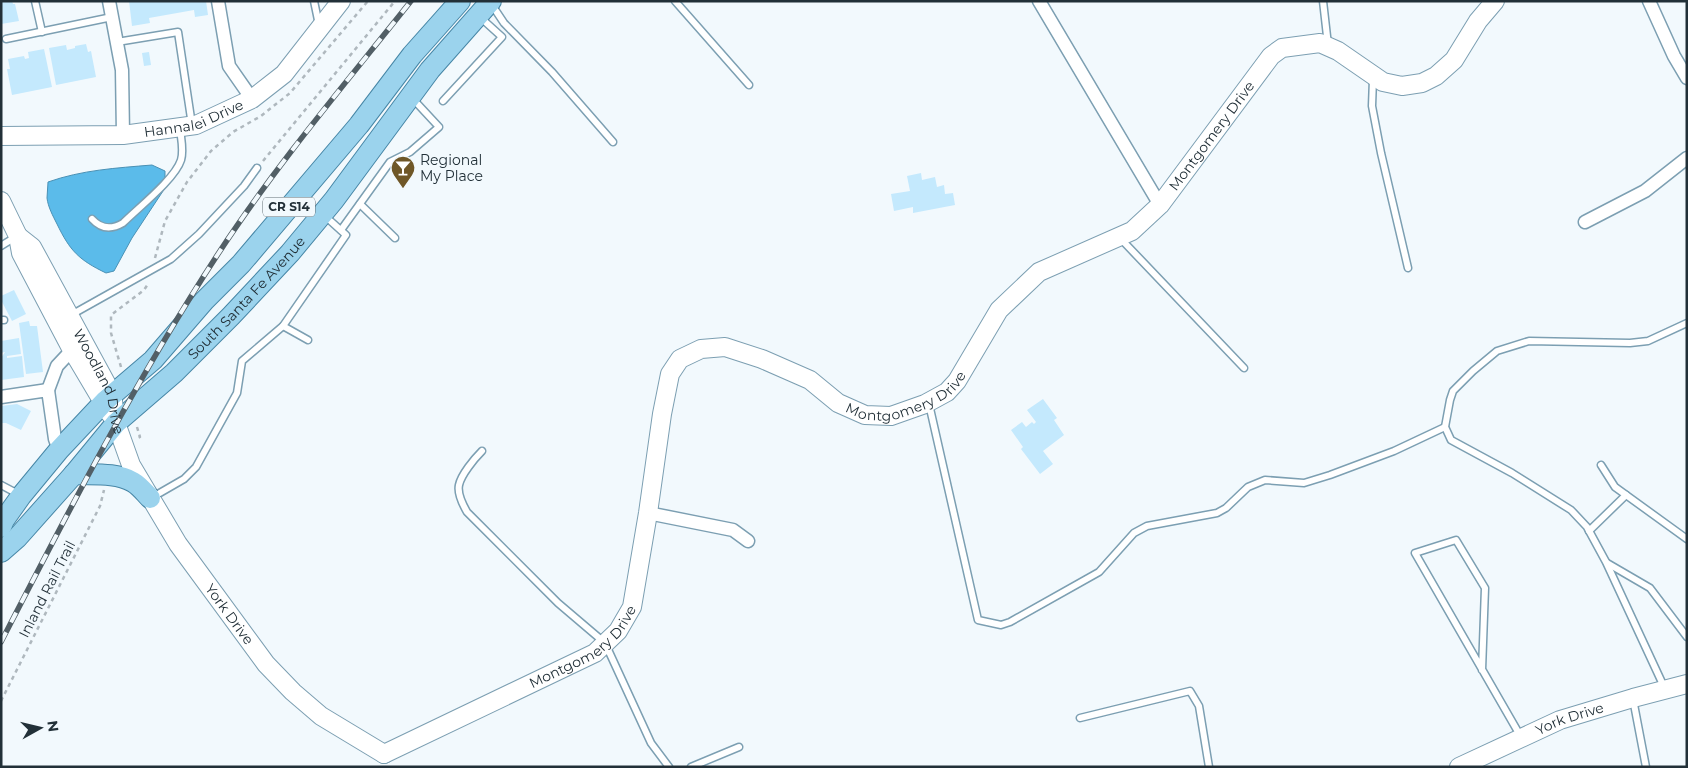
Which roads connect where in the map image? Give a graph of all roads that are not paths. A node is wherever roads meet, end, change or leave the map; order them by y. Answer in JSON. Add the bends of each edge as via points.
{"nodes":[{"id":1,"x":35,"y":1,"type":"edge"},
{"id":2,"x":109,"y":1,"type":"edge"},
{"id":3,"x":218,"y":1,"type":"edge"},
{"id":4,"x":314,"y":1,"type":"edge"},
{"id":5,"x":342,"y":1,"type":"edge"},
{"id":6,"x":460,"y":1,"type":"edge"},
{"id":7,"x":675,"y":1,"type":"edge"},
{"id":8,"x":1039,"y":1,"type":"edge"},
{"id":9,"x":1323,"y":1,"type":"edge"},
{"id":10,"x":1495,"y":1,"type":"edge"},
{"id":11,"x":1649,"y":1,"type":"edge"},
{"id":12,"x":486,"y":6,"type":"edge"},
{"id":13,"x":112,"y":18,"type":"junction"},
{"id":14,"x":320,"y":28,"type":"junction"},
{"id":15,"x":42,"y":32,"type":"junction"},
{"id":16,"x":6,"y":39,"type":"dead end"},
{"id":17,"x":117,"y":42,"type":"junction"},
{"id":18,"x":1328,"y":47,"type":"junction"},
{"id":19,"x":1373,"y":75,"type":"junction"},
{"id":20,"x":1687,"y":78,"type":"edge"},
{"id":21,"x":750,"y":85,"type":"dead end"},
{"id":22,"x":410,"y":96,"type":"junction"},
{"id":23,"x":252,"y":99,"type":"junction"},
{"id":24,"x":443,"y":101,"type":"dead end"},
{"id":25,"x":186,"y":127,"type":"junction"},
{"id":26,"x":123,"y":135,"type":"junction"},
{"id":27,"x":1,"y":136,"type":"edge"},
{"id":28,"x":613,"y":142,"type":"dead end"},
{"id":29,"x":1687,"y":158,"type":"edge"},
{"id":30,"x":257,"y":168,"type":"road end"},
{"id":31,"x":323,"y":168,"type":"junction"},
{"id":32,"x":1,"y":202,"type":"edge"},
{"id":33,"x":360,"y":204,"type":"junction"},
{"id":34,"x":1160,"y":205,"type":"junction"},
{"id":35,"x":322,"y":214,"type":"junction"},
{"id":36,"x":92,"y":219,"type":"dead end"},
{"id":37,"x":1585,"y":222,"type":"dead end"},
{"id":38,"x":341,"y":230,"type":"junction"},
{"id":39,"x":18,"y":236,"type":"junction"},
{"id":40,"x":1119,"y":237,"type":"junction"},
{"id":41,"x":395,"y":238,"type":"dead end"},
{"id":42,"x":1,"y":246,"type":"edge"},
{"id":43,"x":1408,"y":268,"type":"dead end"},
{"id":44,"x":70,"y":316,"type":"junction"},
{"id":45,"x":1687,"y":323,"type":"edge"},
{"id":46,"x":283,"y":326,"type":"junction"},
{"id":47,"x":308,"y":340,"type":"dead end"},
{"id":48,"x":72,"y":350,"type":"junction"},
{"id":49,"x":1244,"y":368,"type":"dead end"},
{"id":50,"x":48,"y":390,"type":"junction"},
{"id":51,"x":1,"y":396,"type":"edge"},
{"id":52,"x":107,"y":399,"type":"junction"},
{"id":53,"x":929,"y":402,"type":"junction"},
{"id":54,"x":116,"y":423,"type":"junction"},
{"id":55,"x":1445,"y":427,"type":"junction"},
{"id":56,"x":59,"y":450,"type":"junction"},
{"id":57,"x":482,"y":451,"type":"dead end"},
{"id":58,"x":1601,"y":464,"type":"dead end"},
{"id":59,"x":74,"y":474,"type":"junction"},
{"id":60,"x":1,"y":485,"type":"edge"},
{"id":61,"x":1626,"y":495,"type":"junction"},
{"id":62,"x":21,"y":496,"type":"junction"},
{"id":63,"x":150,"y":498,"type":"junction"},
{"id":64,"x":648,"y":513,"type":"junction"},
{"id":65,"x":1,"y":527,"type":"edge"},
{"id":66,"x":1589,"y":531,"type":"junction"},
{"id":67,"x":1687,"y":539,"type":"edge"},
{"id":68,"x":748,"y":541,"type":"dead end"},
{"id":69,"x":1,"y":552,"type":"edge"},
{"id":70,"x":1606,"y":562,"type":"junction"},
{"id":71,"x":1687,"y":637,"type":"edge"},
{"id":72,"x":605,"y":643,"type":"junction"},
{"id":73,"x":1482,"y":670,"type":"junction"},
{"id":74,"x":1687,"y":684,"type":"edge"},
{"id":75,"x":1665,"y":690,"type":"junction"},
{"id":76,"x":1633,"y":698,"type":"junction"},
{"id":77,"x":1080,"y":718,"type":"dead end"},
{"id":78,"x":1521,"y":738,"type":"junction"},
{"id":79,"x":739,"y":747,"type":"dead end"},
{"id":80,"x":383,"y":760,"type":"edge"},
{"id":81,"x":669,"y":767,"type":"edge"},
{"id":82,"x":691,"y":767,"type":"edge"},
{"id":83,"x":1209,"y":767,"type":"edge"},
{"id":84,"x":1459,"y":767,"type":"edge"},
{"id":85,"x":1646,"y":767,"type":"edge"}],
"edges":[{"from":1,"to":15,"type":"lane"},
{"from":2,"to":13,"type":"street"},
{"from":3,"to":23,"type":"street","via":[[229,66]]},
{"from":4,"to":14,"type":"lane"},
{"from":5,"to":14,"type":"street","name":"Hannalei Drive"},
{"from":6,"to":31,"type":"main road","name":"South Santa Fe Avenue","number":"CR S14","via":[[412,55]]},
{"from":7,"to":21,"type":"lane"},
{"from":8,"to":34,"type":"street"},
{"from":9,"to":18,"type":"lane"},
{"from":10,"to":19,"type":"street","name":"Montgomery Drive","via":[[1478,20],[1454,60],[1436,76],[1422,83],[1402,86],[1383,82]]},
{"from":11,"to":20,"type":"street"},
{"from":12,"to":22,"type":"main road","name":"South Santa Fe Avenue","number":"CR S14"},
{"from":12,"to":24,"type":"lane","via":[[502,37]]},
{"from":12,"to":28,"type":"lane","via":[[552,72]]},
{"from":13,"to":15,"type":"lane"},
{"from":13,"to":17,"type":"street"},
{"from":14,"to":23,"type":"street","name":"Hannalei Drive","via":[[284,74]]},
{"from":15,"to":16,"type":"lane"},
{"from":17,"to":25,"type":"lane","via":[[178,32]]},
{"from":17,"to":26,"type":"street","via":[[122,70]]},
{"from":18,"to":19,"type":"street","name":"Montgomery Drive"},
{"from":18,"to":34,"type":"street","name":"Montgomery Drive","via":[[1316,43],[1282,48],[1271,56]]},
{"from":19,"to":43,"type":"lane","via":[[1372,106]]},
{"from":22,"to":33,"type":"lane","via":[[439,127],[410,152],[390,162]]},
{"from":22,"to":35,"type":"main road","name":"South Santa Fe Avenue","number":"CR S14"},
{"from":23,"to":25,"type":"street","name":"Hannalei Drive"},
{"from":25,"to":26,"type":"street","name":"Hannalei Drive"},
{"from":25,"to":36,"type":"lane","via":[[181,160],[174,174],[114,228],[97,225]]},
{"from":26,"to":27,"type":"street","name":"Hannalei Drive"},
{"from":29,"to":37,"type":"street","via":[[1645,191]]},
{"from":30,"to":44,"type":"lane","via":[[199,234],[170,259]]},
{"from":31,"to":52,"type":"main road","name":"South Santa Fe Avenue","number":"CR S14","via":[[241,264],[152,360]]},
{"from":31,"to":54,"type":"main road","via":[[309,206],[296,229],[255,277],[160,373]]},
{"from":32,"to":39,"type":"street","name":"Woodland Drive"},
{"from":33,"to":38,"type":"lane"},
{"from":33,"to":41,"type":"lane"},
{"from":34,"to":40,"type":"street","name":"Montgomery Drive","via":[[1132,231]]},
{"from":35,"to":38,"type":"lane"},
{"from":35,"to":54,"type":"main road","name":"South Santa Fe Avenue","number":"CR S14","via":[[290,253],[174,374]]},
{"from":38,"to":46,"type":"lane","via":[[346,235]]},
{"from":39,"to":42,"type":"lane"},
{"from":39,"to":44,"type":"street","name":"Woodland Drive","via":[[32,246]]},
{"from":39,"to":48,"type":"street","name":"Woodland Drive","via":[[21,253]]},
{"from":40,"to":49,"type":"lane"},
{"from":40,"to":53,"type":"street","name":"Montgomery Drive","via":[[1039,272],[999,310],[957,382]]},
{"from":44,"to":52,"type":"street","name":"Woodland Drive"},
{"from":45,"to":55,"type":"lane","via":[[1648,341],[1529,340],[1497,351],[1454,391]]},
{"from":46,"to":47,"type":"lane"},
{"from":46,"to":63,"type":"lane","via":[[242,361],[237,393],[196,467],[184,479]]},
{"from":48,"to":50,"type":"street","via":[[57,366]]},
{"from":48,"to":52,"type":"street","name":"Woodland Drive"},
{"from":50,"to":51,"type":"street"},
{"from":50,"to":56,"type":"street"},
{"from":52,"to":54,"type":"street","name":"Woodland Drive"},
{"from":52,"to":56,"type":"main road","name":"South Santa Fe Avenue","number":"CR S14"},
{"from":53,"to":55,"type":"lane","via":[[978,620],[1001,624],[1100,572],[1134,533],[1147,526],[1217,513],[1248,487],[1265,480],[1304,483],[1394,451]]},
{"from":53,"to":64,"type":"street","name":"Montgomery Drive","via":[[892,416],[865,414],[838,403],[810,380],[762,359],[725,347],[701,348],[680,359],[670,374]]},
{"from":54,"to":59,"type":"main road","name":"South Santa Fe Avenue","number":"CR S14"},
{"from":54,"to":63,"type":"street","name":"York Drive","via":[[131,465]]},
{"from":55,"to":66,"type":"lane","via":[[1451,440],[1571,510]]},
{"from":56,"to":62,"type":"main road","name":"South Santa Fe Avenue","number":"CR S14"},
{"from":57,"to":72,"type":"lane","via":[[471,463],[459,486],[467,512],[558,602]]},
{"from":58,"to":61,"type":"lane","via":[[1615,487]]},
{"from":59,"to":63,"type":"main road","via":[[131,481]]},
{"from":59,"to":69,"type":"main road","name":"South Santa Fe Avenue","number":"CR S14"},
{"from":60,"to":62,"type":"lane"},
{"from":61,"to":66,"type":"lane"},
{"from":61,"to":67,"type":"lane"},
{"from":62,"to":65,"type":"main road","name":"South Santa Fe Avenue","number":"CR S14"},
{"from":63,"to":80,"type":"street","name":"York Drive","via":[[184,552],[266,664],[321,716]]},
{"from":64,"to":68,"type":"street","via":[[733,530]]},
{"from":64,"to":72,"type":"street","name":"Montgomery Drive","via":[[632,608],[618,631]]},
{"from":66,"to":70,"type":"lane"},
{"from":70,"to":71,"type":"lane","via":[[1650,588]]},
{"from":70,"to":75,"type":"lane"},
{"from":72,"to":80,"type":"street","name":"Montgomery Drive","via":[[595,653]]},
{"from":72,"to":81,"type":"lane","via":[[651,742]]},
{"from":73,"to":73,"type":"lane","via":[[1458,628],[1415,553],[1456,540],[1484,588]]},
{"from":73,"to":78,"type":"lane"},
{"from":74,"to":75,"type":"street","name":"York Drive"},
{"from":75,"to":76,"type":"street","name":"York Drive"},
{"from":76,"to":78,"type":"street","name":"York Drive","via":[[1560,720]]},
{"from":76,"to":85,"type":"lane"},
{"from":77,"to":83,"type":"lane","via":[[1190,691],[1199,706]]},
{"from":78,"to":84,"type":"street","name":"York Drive"},
{"from":79,"to":82,"type":"lane"}]}
